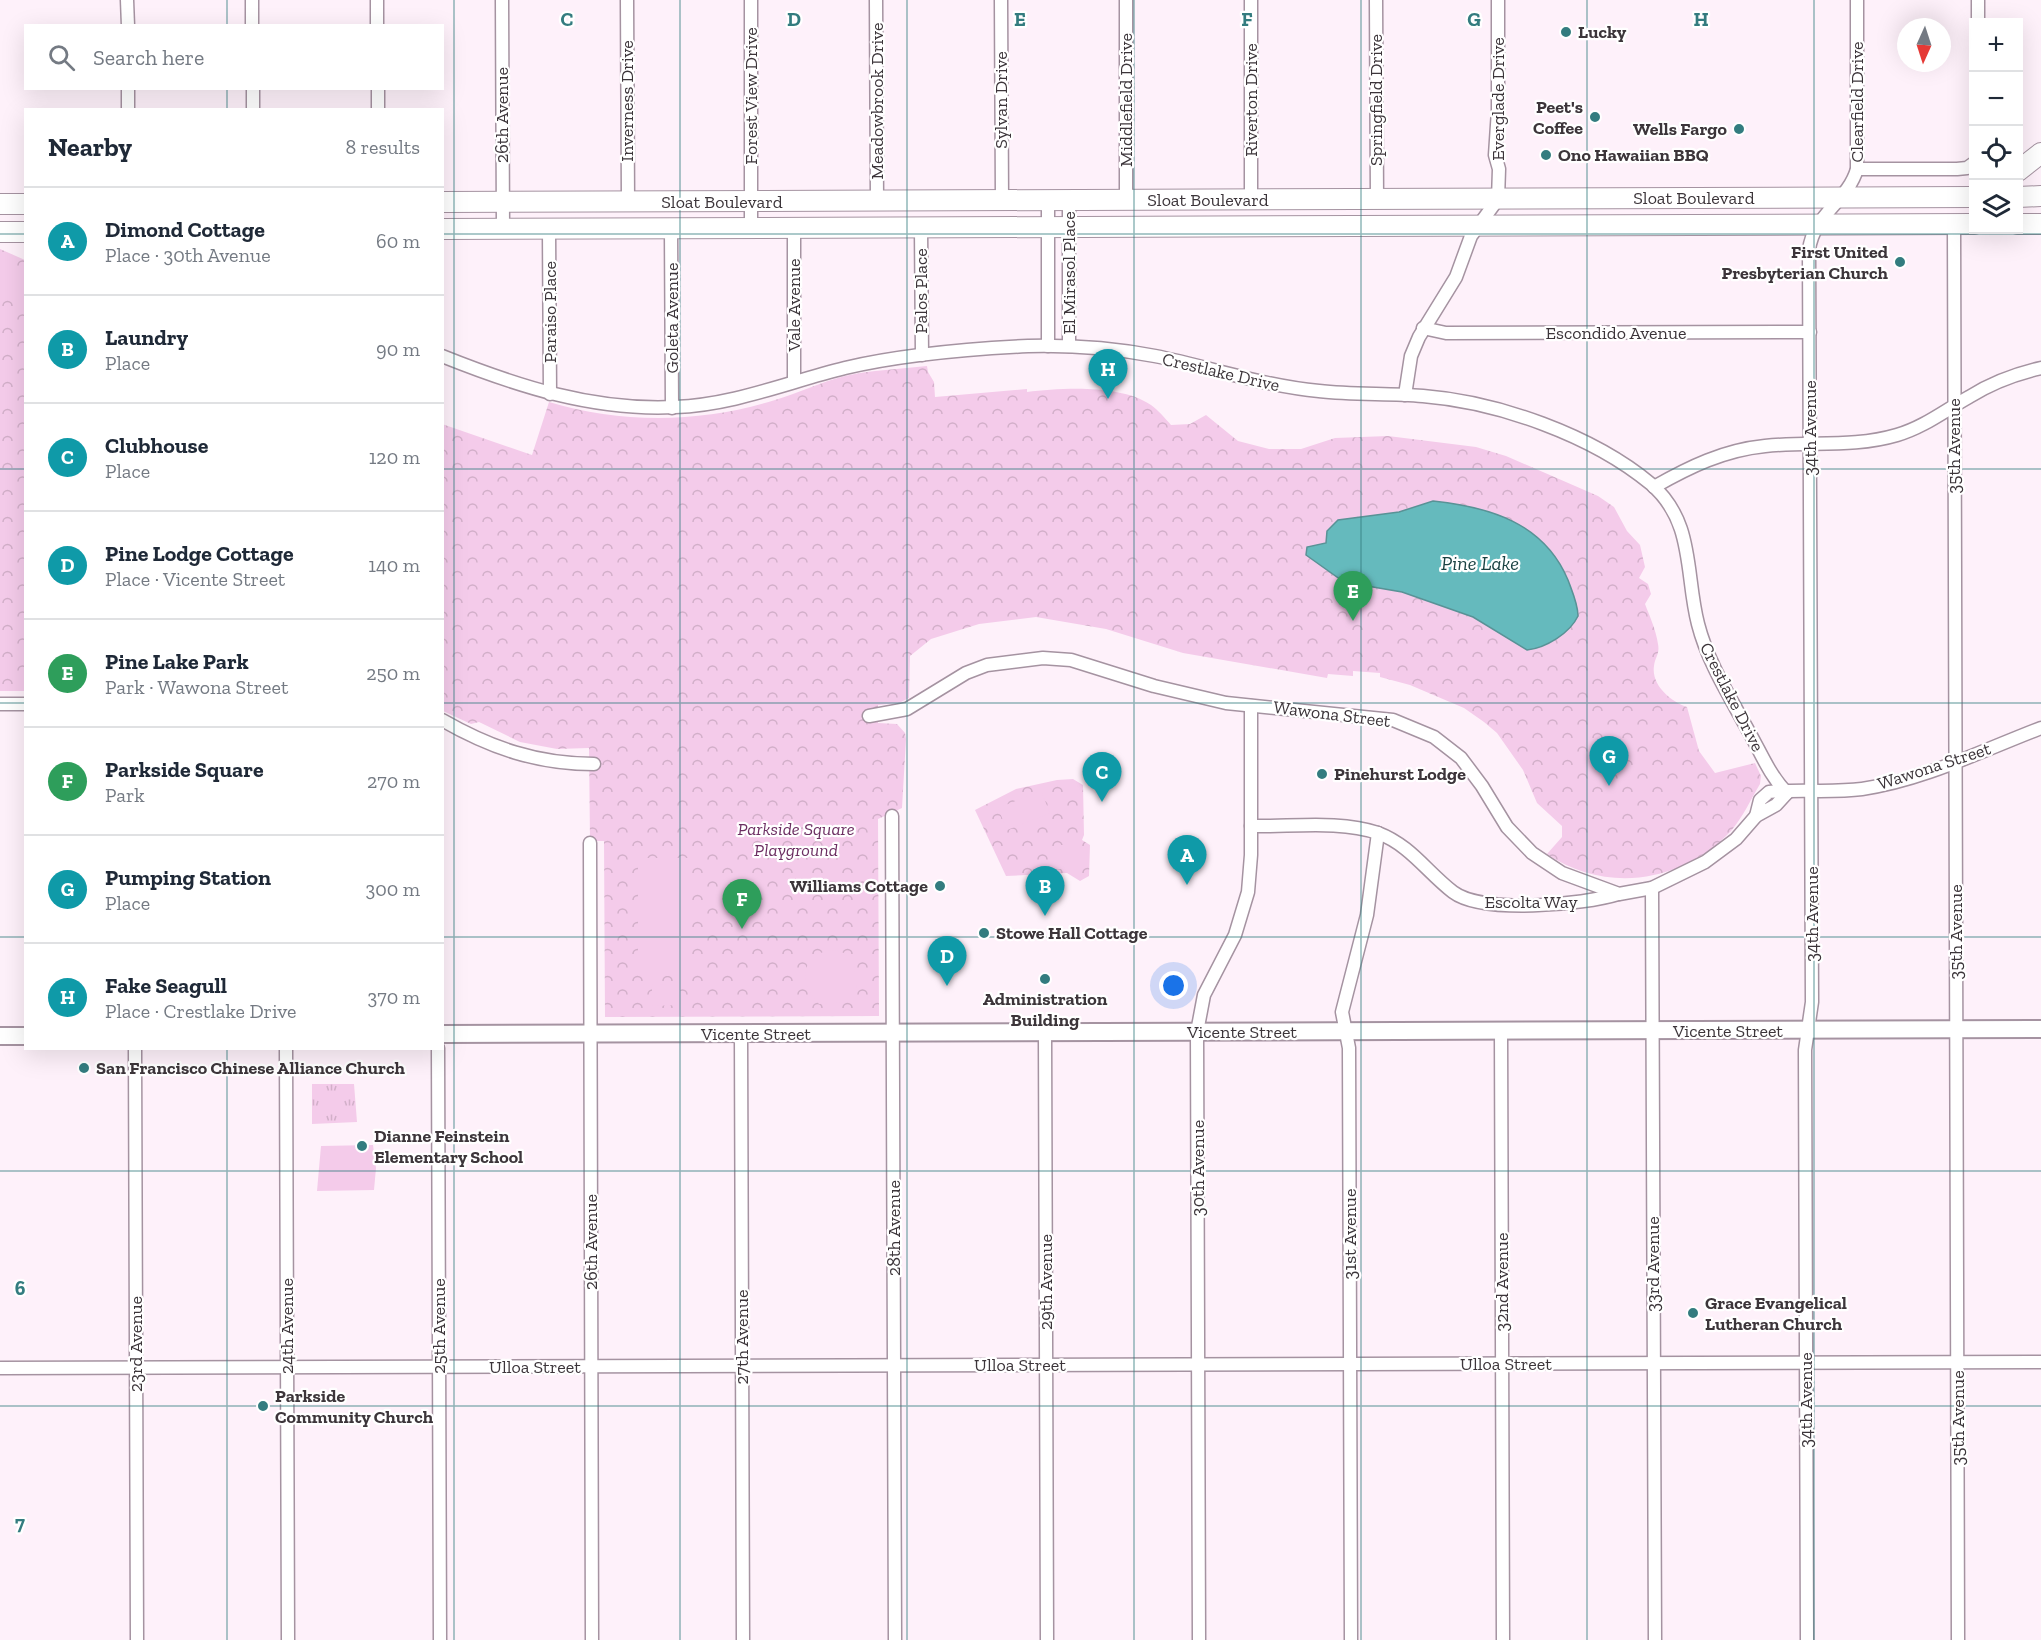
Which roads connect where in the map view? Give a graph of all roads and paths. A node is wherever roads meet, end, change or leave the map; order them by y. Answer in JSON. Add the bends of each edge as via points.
{"nodes":[{"id":1,"x":128,"y":0,"type":"edge"},
{"id":2,"x":252,"y":0,"type":"edge"},
{"id":3,"x":377,"y":0,"type":"edge"},
{"id":4,"x":502,"y":0,"type":"edge"},
{"id":5,"x":627,"y":0,"type":"edge"},
{"id":6,"x":751,"y":0,"type":"edge"},
{"id":7,"x":876,"y":0,"type":"edge"},
{"id":8,"x":1001,"y":0,"type":"edge"},
{"id":9,"x":1126,"y":0,"type":"edge"},
{"id":10,"x":1251,"y":0,"type":"edge"},
{"id":11,"x":1376,"y":0,"type":"edge"},
{"id":12,"x":1498,"y":0,"type":"edge"},
{"id":13,"x":1857,"y":0,"type":"edge"},
{"id":14,"x":1978,"y":0,"type":"edge"},
{"id":15,"x":1978,"y":18,"type":"edge"},
{"id":16,"x":128,"y":24,"type":"edge"},
{"id":17,"x":252,"y":24,"type":"edge"},
{"id":18,"x":377,"y":24,"type":"edge"},
{"id":19,"x":128,"y":90,"type":"edge"},
{"id":20,"x":253,"y":90,"type":"edge"},
{"id":21,"x":378,"y":90,"type":"edge"},
{"id":22,"x":128,"y":108,"type":"edge"},
{"id":23,"x":253,"y":108,"type":"edge"},
{"id":24,"x":378,"y":108,"type":"edge"},
{"id":25,"x":2041,"y":153,"type":"edge"},
{"id":26,"x":1969,"y":166,"type":"edge"},
{"id":27,"x":2023,"y":168,"type":"edge"},
{"id":28,"x":1857,"y":170,"type":"junction"},
{"id":29,"x":2023,"y":196,"type":"edge"},
{"id":30,"x":2041,"y":196,"type":"edge"},
{"id":31,"x":1839,"y":197,"type":"junction"},
{"id":32,"x":1969,"y":197,"type":"edge"},
{"id":33,"x":1498,"y":199,"type":"junction"},
{"id":34,"x":1048,"y":200,"type":"junction"},
{"id":35,"x":1069,"y":200,"type":"junction"},
{"id":36,"x":1126,"y":200,"type":"junction"},
{"id":37,"x":1251,"y":200,"type":"junction"},
{"id":38,"x":1377,"y":200,"type":"junction"},
{"id":39,"x":750,"y":201,"type":"junction"},
{"id":40,"x":877,"y":201,"type":"junction"},
{"id":41,"x":1002,"y":201,"type":"junction"},
{"id":42,"x":444,"y":202,"type":"edge"},
{"id":43,"x":503,"y":202,"type":"junction"},
{"id":44,"x":628,"y":202,"type":"junction"},
{"id":45,"x":0,"y":204,"type":"edge"},
{"id":46,"x":24,"y":204,"type":"edge"},
{"id":47,"x":1954,"y":224,"type":"junction"},
{"id":48,"x":1969,"y":224,"type":"edge"},
{"id":49,"x":2023,"y":224,"type":"edge"},
{"id":50,"x":2041,"y":224,"type":"edge"},
{"id":51,"x":1817,"y":225,"type":"junction"},
{"id":52,"x":1477,"y":226,"type":"junction"},
{"id":53,"x":751,"y":228,"type":"junction"},
{"id":54,"x":794,"y":228,"type":"junction"},
{"id":55,"x":921,"y":228,"type":"junction"},
{"id":56,"x":1048,"y":228,"type":"junction"},
{"id":57,"x":1069,"y":228,"type":"junction"},
{"id":58,"x":444,"y":229,"type":"edge"},
{"id":59,"x":503,"y":229,"type":"junction"},
{"id":60,"x":549,"y":229,"type":"junction"},
{"id":61,"x":671,"y":229,"type":"junction"},
{"id":62,"x":0,"y":232,"type":"edge"},
{"id":63,"x":24,"y":232,"type":"edge"},
{"id":64,"x":1423,"y":328,"type":"junction"},
{"id":65,"x":1810,"y":332,"type":"junction"},
{"id":66,"x":1048,"y":346,"type":"junction"},
{"id":67,"x":1069,"y":346,"type":"junction"},
{"id":68,"x":922,"y":355,"type":"junction"},
{"id":69,"x":444,"y":357,"type":"edge"},
{"id":70,"x":2041,"y":368,"type":"edge"},
{"id":71,"x":794,"y":381,"type":"junction"},
{"id":72,"x":550,"y":394,"type":"junction"},
{"id":73,"x":1405,"y":395,"type":"junction"},
{"id":74,"x":1954,"y":406,"type":"junction"},
{"id":75,"x":672,"y":408,"type":"junction"},
{"id":76,"x":1810,"y":445,"type":"junction"},
{"id":77,"x":1654,"y":487,"type":"junction"},
{"id":78,"x":0,"y":704,"type":"edge"},
{"id":79,"x":24,"y":704,"type":"edge"},
{"id":80,"x":1251,"y":706,"type":"junction"},
{"id":81,"x":870,"y":716,"type":"dead end"},
{"id":82,"x":444,"y":721,"type":"edge"},
{"id":83,"x":2041,"y":728,"type":"edge"},
{"id":84,"x":1956,"y":762,"type":"junction"},
{"id":85,"x":594,"y":764,"type":"dead end"},
{"id":86,"x":1811,"y":792,"type":"junction"},
{"id":87,"x":1787,"y":793,"type":"junction"},
{"id":88,"x":892,"y":816,"type":"dead end"},
{"id":89,"x":1251,"y":826,"type":"junction"},
{"id":90,"x":1378,"y":833,"type":"junction"},
{"id":91,"x":590,"y":843,"type":"dead end"},
{"id":92,"x":1652,"y":888,"type":"junction"},
{"id":93,"x":1619,"y":894,"type":"junction"},
{"id":94,"x":2041,"y":1029,"type":"edge"},
{"id":95,"x":1956,"y":1030,"type":"junction"},
{"id":96,"x":1501,"y":1031,"type":"junction"},
{"id":97,"x":1653,"y":1031,"type":"junction"},
{"id":98,"x":1808,"y":1031,"type":"junction"},
{"id":99,"x":1197,"y":1032,"type":"junction"},
{"id":100,"x":1346,"y":1032,"type":"junction"},
{"id":101,"x":893,"y":1033,"type":"junction"},
{"id":102,"x":1045,"y":1033,"type":"junction"},
{"id":103,"x":444,"y":1034,"type":"edge"},
{"id":104,"x":590,"y":1034,"type":"junction"},
{"id":105,"x":741,"y":1034,"type":"junction"},
{"id":106,"x":0,"y":1036,"type":"edge"},
{"id":107,"x":24,"y":1036,"type":"edge"},
{"id":108,"x":135,"y":1050,"type":"edge"},
{"id":109,"x":286,"y":1050,"type":"edge"},
{"id":110,"x":438,"y":1050,"type":"edge"},
{"id":111,"x":1958,"y":1362,"type":"junction"},
{"id":112,"x":2041,"y":1362,"type":"edge"},
{"id":113,"x":1654,"y":1363,"type":"junction"},
{"id":114,"x":1806,"y":1363,"type":"junction"},
{"id":115,"x":1198,"y":1364,"type":"junction"},
{"id":116,"x":1350,"y":1364,"type":"junction"},
{"id":117,"x":1502,"y":1364,"type":"junction"},
{"id":118,"x":894,"y":1365,"type":"junction"},
{"id":119,"x":1046,"y":1365,"type":"junction"},
{"id":120,"x":591,"y":1366,"type":"junction"},
{"id":121,"x":742,"y":1366,"type":"junction"},
{"id":122,"x":287,"y":1367,"type":"junction"},
{"id":123,"x":439,"y":1367,"type":"junction"},
{"id":124,"x":0,"y":1368,"type":"edge"},
{"id":125,"x":136,"y":1368,"type":"junction"},
{"id":126,"x":136,"y":1640,"type":"edge"},
{"id":127,"x":288,"y":1640,"type":"edge"},
{"id":128,"x":440,"y":1640,"type":"edge"},
{"id":129,"x":592,"y":1640,"type":"edge"},
{"id":130,"x":743,"y":1640,"type":"edge"},
{"id":131,"x":895,"y":1640,"type":"edge"},
{"id":132,"x":1047,"y":1640,"type":"edge"},
{"id":133,"x":1199,"y":1640,"type":"edge"},
{"id":134,"x":1351,"y":1640,"type":"edge"},
{"id":135,"x":1503,"y":1640,"type":"edge"},
{"id":136,"x":1654,"y":1640,"type":"edge"},
{"id":137,"x":1807,"y":1640,"type":"edge"},
{"id":138,"x":1958,"y":1640,"type":"edge"}],
"edges":[{"from":1,"to":16,"type":"street"},
{"from":2,"to":17,"type":"street"},
{"from":3,"to":18,"type":"street"},
{"from":4,"to":43,"type":"street","name":"26th Avenue"},
{"from":5,"to":44,"type":"street","name":"Inverness Drive"},
{"from":6,"to":39,"type":"street","name":"Forest View Drive"},
{"from":7,"to":40,"type":"street","name":"Meadowbrook Drive"},
{"from":8,"to":41,"type":"street","name":"Sylvan Drive"},
{"from":9,"to":36,"type":"street","name":"Middlefield Drive"},
{"from":10,"to":37,"type":"street","name":"Riverton Drive"},
{"from":11,"to":38,"type":"street","name":"Springfield Drive"},
{"from":12,"to":33,"type":"street","name":"Everglade Drive"},
{"from":13,"to":28,"type":"street","name":"Clearfield Drive"},
{"from":14,"to":15,"type":"street"},
{"from":19,"to":22,"type":"street"},
{"from":20,"to":23,"type":"street"},
{"from":21,"to":24,"type":"street"},
{"from":25,"to":27,"type":"main road"},
{"from":26,"to":28,"type":"street","via":[[1962,169]]},
{"from":28,"to":31,"type":"street","name":"Clearfield Drive","via":[[1850,186]]},
{"from":29,"to":30,"type":"main road"},
{"from":31,"to":32,"type":"main road","name":"Sloat Boulevard"},
{"from":31,"to":33,"type":"main road","name":"Sloat Boulevard"},
{"from":31,"to":51,"type":"street","name":"34th Avenue"},
{"from":33,"to":38,"type":"main road","name":"Sloat Boulevard"},
{"from":33,"to":52,"type":"street"},
{"from":34,"to":35,"type":"main road","name":"Sloat Boulevard"},
{"from":34,"to":41,"type":"main road","name":"Sloat Boulevard"},
{"from":34,"to":56,"type":"street","name":"El Mirasol Place"},
{"from":35,"to":36,"type":"main road","name":"Sloat Boulevard"},
{"from":35,"to":57,"type":"street","name":"El Mirasol Place"},
{"from":36,"to":37,"type":"main road","name":"Sloat Boulevard"},
{"from":37,"to":38,"type":"main road","name":"Sloat Boulevard"},
{"from":39,"to":40,"type":"main road","name":"Sloat Boulevard"},
{"from":39,"to":44,"type":"main road","name":"Sloat Boulevard"},
{"from":39,"to":53,"type":"street","name":"Forest View Drive"},
{"from":40,"to":41,"type":"main road","name":"Sloat Boulevard"},
{"from":42,"to":43,"type":"main road","name":"Sloat Boulevard"},
{"from":43,"to":44,"type":"main road","name":"Sloat Boulevard"},
{"from":43,"to":59,"type":"street","name":"26th Avenue"},
{"from":45,"to":46,"type":"main road"},
{"from":47,"to":48,"type":"main road","name":"Sloat Boulevard"},
{"from":47,"to":51,"type":"main road","name":"Sloat Boulevard"},
{"from":47,"to":74,"type":"street","name":"35th Avenue"},
{"from":49,"to":50,"type":"main road"},
{"from":51,"to":52,"type":"main road","name":"Sloat Boulevard"},
{"from":51,"to":65,"type":"street","name":"34th Avenue","via":[[1809,250]]},
{"from":52,"to":57,"type":"main road","name":"Sloat Boulevard"},
{"from":52,"to":64,"type":"street","via":[[1456,277]]},
{"from":53,"to":54,"type":"main road","name":"Sloat Boulevard"},
{"from":53,"to":61,"type":"main road","name":"Sloat Boulevard"},
{"from":54,"to":55,"type":"main road","name":"Sloat Boulevard"},
{"from":54,"to":71,"type":"street","name":"Vale Avenue"},
{"from":55,"to":56,"type":"main road","name":"Sloat Boulevard"},
{"from":55,"to":68,"type":"street","name":"Palos Place"},
{"from":56,"to":57,"type":"main road","name":"Sloat Boulevard"},
{"from":56,"to":66,"type":"street","name":"El Mirasol Place"},
{"from":57,"to":67,"type":"street","name":"El Mirasol Place"},
{"from":58,"to":59,"type":"main road","name":"Sloat Boulevard"},
{"from":59,"to":60,"type":"main road","name":"Sloat Boulevard"},
{"from":60,"to":61,"type":"main road","name":"Sloat Boulevard"},
{"from":60,"to":72,"type":"street","name":"Paraiso Place"},
{"from":61,"to":75,"type":"street","name":"Goleta Avenue"},
{"from":62,"to":63,"type":"main road"},
{"from":64,"to":65,"type":"street","name":"Escondido Avenue","via":[[1446,333]]},
{"from":64,"to":73,"type":"street","via":[[1411,356]]},
{"from":65,"to":76,"type":"street","name":"34th Avenue"},
{"from":66,"to":67,"type":"street","name":"Crestlake Drive"},
{"from":66,"to":68,"type":"street","name":"Crestlake Drive"},
{"from":67,"to":73,"type":"street","name":"Crestlake Drive","via":[[1153,356],[1303,389]]},
{"from":68,"to":71,"type":"street","name":"Crestlake Drive","via":[[857,365]]},
{"from":69,"to":72,"type":"street","name":"Crestlake Drive"},
{"from":70,"to":74,"type":"street","via":[[1988,386]]},
{"from":71,"to":75,"type":"street","name":"Crestlake Drive","via":[[734,400]]},
{"from":72,"to":75,"type":"street","name":"Crestlake Drive","via":[[626,406]]},
{"from":73,"to":77,"type":"street","name":"Crestlake Drive","via":[[1473,403],[1535,422],[1607,456]]},
{"from":74,"to":76,"type":"street","via":[[1930,422],[1888,438],[1857,444]]},
{"from":74,"to":84,"type":"street","name":"35th Avenue"},
{"from":76,"to":77,"type":"street","via":[[1736,450],[1692,466]]},
{"from":76,"to":86,"type":"street","name":"34th Avenue"},
{"from":77,"to":87,"type":"street","name":"Crestlake Drive","via":[[1671,507],[1685,537],[1696,620],[1712,662]]},
{"from":78,"to":79,"type":"street"},
{"from":80,"to":81,"type":"street","name":"Wawona Street","via":[[1163,689],[1071,660],[1043,658],[987,664],[907,709]]},
{"from":80,"to":89,"type":"street","name":"30th Avenue"},
{"from":80,"to":93,"type":"street","name":"Wawona Street","via":[[1382,718],[1424,732],[1443,743],[1468,767],[1507,827],[1532,853],[1562,873]]},
{"from":82,"to":85,"type":"street","via":[[516,755]]},
{"from":83,"to":84,"type":"street","name":"Wawona Street"},
{"from":84,"to":86,"type":"street","name":"Wawona Street","via":[[1881,785]]},
{"from":84,"to":95,"type":"street","name":"35th Avenue"},
{"from":86,"to":87,"type":"street","name":"Wawona Street"},
{"from":86,"to":98,"type":"street","name":"34th Avenue","via":[[1812,1002]]},
{"from":87,"to":92,"type":"street","name":"Wawona Street","via":[[1766,794],[1756,816],[1736,839],[1680,876]]},
{"from":88,"to":101,"type":"street","name":"28th Avenue"},
{"from":89,"to":90,"type":"street","name":"Escolta Way","via":[[1349,828]]},
{"from":89,"to":99,"type":"street","name":"30th Avenue","via":[[1246,903],[1231,946],[1204,995]]},
{"from":90,"to":93,"type":"street","name":"Escolta Way","via":[[1408,850],[1448,888],[1473,901],[1574,903]]},
{"from":90,"to":100,"type":"street","name":"31st Avenue","via":[[1366,915],[1342,1012]]},
{"from":91,"to":104,"type":"street","name":"26th Avenue"},
{"from":92,"to":93,"type":"street","name":"Wawona Street"},
{"from":92,"to":97,"type":"street","name":"33rd Avenue"},
{"from":94,"to":95,"type":"street","name":"Vicente Street"},
{"from":95,"to":98,"type":"street","name":"Vicente Street"},
{"from":95,"to":111,"type":"street","name":"35th Avenue"},
{"from":96,"to":97,"type":"street","name":"Vicente Street"},
{"from":96,"to":100,"type":"street","name":"Vicente Street"},
{"from":96,"to":117,"type":"street","name":"32nd Avenue"},
{"from":97,"to":98,"type":"street","name":"Vicente Street"},
{"from":97,"to":113,"type":"street","name":"33rd Avenue"},
{"from":98,"to":114,"type":"street","name":"34th Avenue"},
{"from":99,"to":100,"type":"street","name":"Vicente Street"},
{"from":99,"to":102,"type":"street","name":"Vicente Street"},
{"from":99,"to":115,"type":"street","name":"30th Avenue"},
{"from":100,"to":116,"type":"street","name":"31st Avenue"},
{"from":101,"to":102,"type":"street","name":"Vicente Street"},
{"from":101,"to":105,"type":"street","name":"Vicente Street"},
{"from":101,"to":118,"type":"street","name":"28th Avenue"},
{"from":102,"to":119,"type":"street","name":"29th Avenue"},
{"from":103,"to":104,"type":"street","name":"Vicente Street"},
{"from":104,"to":105,"type":"street","name":"Vicente Street"},
{"from":104,"to":120,"type":"street","name":"26th Avenue"},
{"from":105,"to":121,"type":"street","name":"27th Avenue"},
{"from":106,"to":107,"type":"street"},
{"from":108,"to":125,"type":"street","name":"23rd Avenue"},
{"from":109,"to":122,"type":"street","name":"24th Avenue"},
{"from":110,"to":123,"type":"street","name":"25th Avenue"},
{"from":111,"to":112,"type":"street","name":"Ulloa Street"},
{"from":111,"to":114,"type":"street","name":"Ulloa Street"},
{"from":111,"to":138,"type":"street","name":"35th Avenue"},
{"from":113,"to":114,"type":"street","name":"Ulloa Street"},
{"from":113,"to":117,"type":"street","name":"Ulloa Street"},
{"from":113,"to":136,"type":"street","name":"33rd Avenue"},
{"from":114,"to":137,"type":"street","name":"34th Avenue"},
{"from":115,"to":116,"type":"street","name":"Ulloa Street"},
{"from":115,"to":119,"type":"street","name":"Ulloa Street"},
{"from":115,"to":133,"type":"street","name":"30th Avenue"},
{"from":116,"to":117,"type":"street","name":"Ulloa Street"},
{"from":116,"to":134,"type":"street","name":"31st Avenue"},
{"from":117,"to":135,"type":"street","name":"32nd Avenue"},
{"from":118,"to":119,"type":"street","name":"Ulloa Street"},
{"from":118,"to":121,"type":"street","name":"Ulloa Street"},
{"from":118,"to":131,"type":"street","name":"28th Avenue"},
{"from":119,"to":132,"type":"street","name":"29th Avenue"},
{"from":120,"to":121,"type":"street","name":"Ulloa Street"},
{"from":120,"to":123,"type":"street","name":"Ulloa Street"},
{"from":120,"to":129,"type":"street","name":"26th Avenue"},
{"from":121,"to":130,"type":"street","name":"27th Avenue"},
{"from":122,"to":123,"type":"street","name":"Ulloa Street"},
{"from":122,"to":125,"type":"street","name":"Ulloa Street"},
{"from":122,"to":127,"type":"street","name":"24th Avenue"},
{"from":123,"to":128,"type":"street","name":"25th Avenue"},
{"from":124,"to":125,"type":"street","name":"Ulloa Street"},
{"from":125,"to":126,"type":"street","name":"23rd Avenue"}]}
